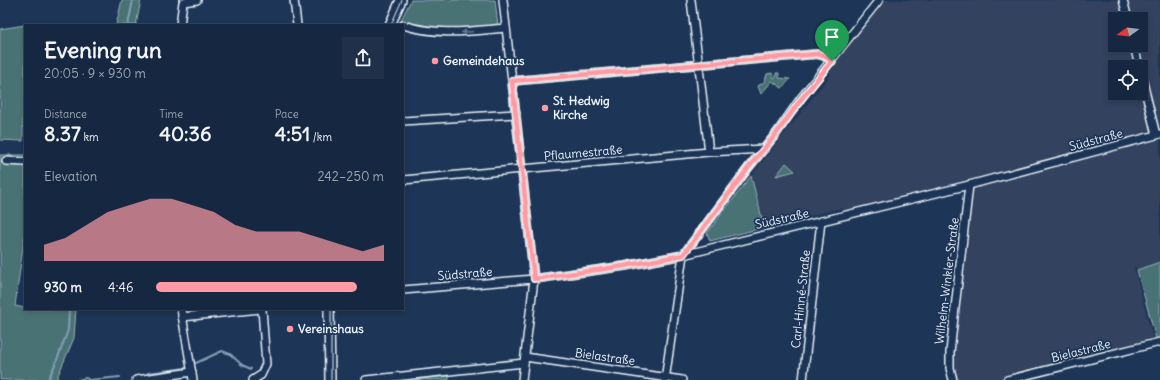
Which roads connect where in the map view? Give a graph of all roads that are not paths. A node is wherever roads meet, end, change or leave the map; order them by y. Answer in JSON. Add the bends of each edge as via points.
{"nodes":[{"id":1,"x":197,"y":0,"type":"edge"},
{"id":2,"x":294,"y":0,"type":"edge"},
{"id":3,"x":401,"y":0,"type":"edge"},
{"id":4,"x":503,"y":0,"type":"edge"},
{"id":5,"x":691,"y":0,"type":"edge"},
{"id":6,"x":878,"y":0,"type":"edge"},
{"id":7,"x":1123,"y":0,"type":"edge"},
{"id":8,"x":1126,"y":12,"type":"edge"},
{"id":9,"x":390,"y":23,"type":"edge"},
{"id":10,"x":180,"y":24,"type":"edge"},
{"id":11,"x":297,"y":24,"type":"edge"},
{"id":12,"x":404,"y":26,"type":"edge"},
{"id":13,"x":506,"y":28,"type":"junction"},
{"id":14,"x":832,"y":61,"type":"junction"},
{"id":15,"x":698,"y":64,"type":"junction"},
{"id":16,"x":512,"y":81,"type":"junction"},
{"id":17,"x":1148,"y":99,"type":"edge"},
{"id":18,"x":516,"y":114,"type":"junction"},
{"id":19,"x":404,"y":121,"type":"edge"},
{"id":20,"x":1158,"y":135,"type":"edge"},
{"id":21,"x":764,"y":149,"type":"junction"},
{"id":22,"x":709,"y":152,"type":"junction"},
{"id":23,"x":6,"y":162,"type":"dead end"},
{"id":24,"x":24,"y":162,"type":"edge"},
{"id":25,"x":522,"y":169,"type":"junction"},
{"id":26,"x":404,"y":180,"type":"edge"},
{"id":27,"x":969,"y":185,"type":"junction"},
{"id":28,"x":821,"y":221,"type":"junction"},
{"id":29,"x":683,"y":255,"type":"junction"},
{"id":30,"x":534,"y":279,"type":"junction"},
{"id":31,"x":404,"y":290,"type":"edge"},
{"id":32,"x":241,"y":310,"type":"edge"},
{"id":33,"x":261,"y":310,"type":"edge"},
{"id":34,"x":329,"y":310,"type":"edge"},
{"id":35,"x":182,"y":313,"type":"edge"},
{"id":36,"x":1160,"y":342,"type":"edge"},
{"id":37,"x":524,"y":360,"type":"junction"},
{"id":38,"x":192,"y":372,"type":"junction"},
{"id":39,"x":665,"y":379,"type":"edge"},
{"id":40,"x":136,"y":380,"type":"edge"},
{"id":41,"x":193,"y":380,"type":"edge"},
{"id":42,"x":253,"y":380,"type":"edge"},
{"id":43,"x":330,"y":380,"type":"edge"},
{"id":44,"x":366,"y":380,"type":"edge"},
{"id":45,"x":522,"y":380,"type":"edge"},
{"id":46,"x":682,"y":380,"type":"edge"},
{"id":47,"x":803,"y":380,"type":"edge"},
{"id":48,"x":953,"y":380,"type":"edge"},
{"id":49,"x":1007,"y":380,"type":"edge"}],
"edges":[{"from":1,"to":10,"type":"street","via":[[182,2]]},
{"from":2,"to":11,"type":"street"},
{"from":3,"to":9,"type":"street"},
{"from":4,"to":13,"type":"street"},
{"from":5,"to":15,"type":"street"},
{"from":6,"to":14,"type":"street"},
{"from":7,"to":8,"type":"street"},
{"from":13,"to":12,"type":"street","one_way":true,"via":[[440,33]]},
{"from":13,"to":16,"type":"street"},
{"from":14,"to":15,"type":"street","via":[[817,54]]},
{"from":14,"to":21,"type":"street"},
{"from":15,"to":16,"type":"street"},
{"from":15,"to":22,"type":"street"},
{"from":16,"to":18,"type":"street"},
{"from":17,"to":20,"type":"street"},
{"from":18,"to":19,"type":"street"},
{"from":18,"to":25,"type":"street"},
{"from":20,"to":27,"type":"street","name":"Südstraße"},
{"from":21,"to":22,"type":"street","name":"Pflaumestraße"},
{"from":21,"to":29,"type":"street"},
{"from":22,"to":25,"type":"street","name":"Pflaumestraße"},
{"from":23,"to":24,"type":"street"},
{"from":25,"to":26,"type":"street","name":"Pflaumestraße"},
{"from":25,"to":30,"type":"street"},
{"from":27,"to":28,"type":"street","name":"Südstraße"},
{"from":27,"to":48,"type":"street","name":"Wilhelm-Winkler-Straße","via":[[950,352]]},
{"from":28,"to":29,"type":"street","name":"Südstraße"},
{"from":28,"to":47,"type":"street","name":"Carl-Hinné-Straße"},
{"from":29,"to":30,"type":"street","name":"Südstraße"},
{"from":29,"to":39,"type":"street"},
{"from":30,"to":31,"type":"street","name":"Südstraße"},
{"from":30,"to":37,"type":"street"},
{"from":32,"to":35,"type":"street"},
{"from":33,"to":42,"type":"street","via":[[266,364],[261,375]]},
{"from":34,"to":43,"type":"street"},
{"from":35,"to":38,"type":"street"},
{"from":36,"to":49,"type":"street","name":"Bielastraße"},
{"from":37,"to":39,"type":"street","name":"Bielastraße"},
{"from":37,"to":44,"type":"street","name":"Bielastraße"},
{"from":37,"to":45,"type":"street"},
{"from":38,"to":40,"type":"street"},
{"from":38,"to":41,"type":"street"},
{"from":39,"to":46,"type":"street","name":"Bielastraße"}]}
